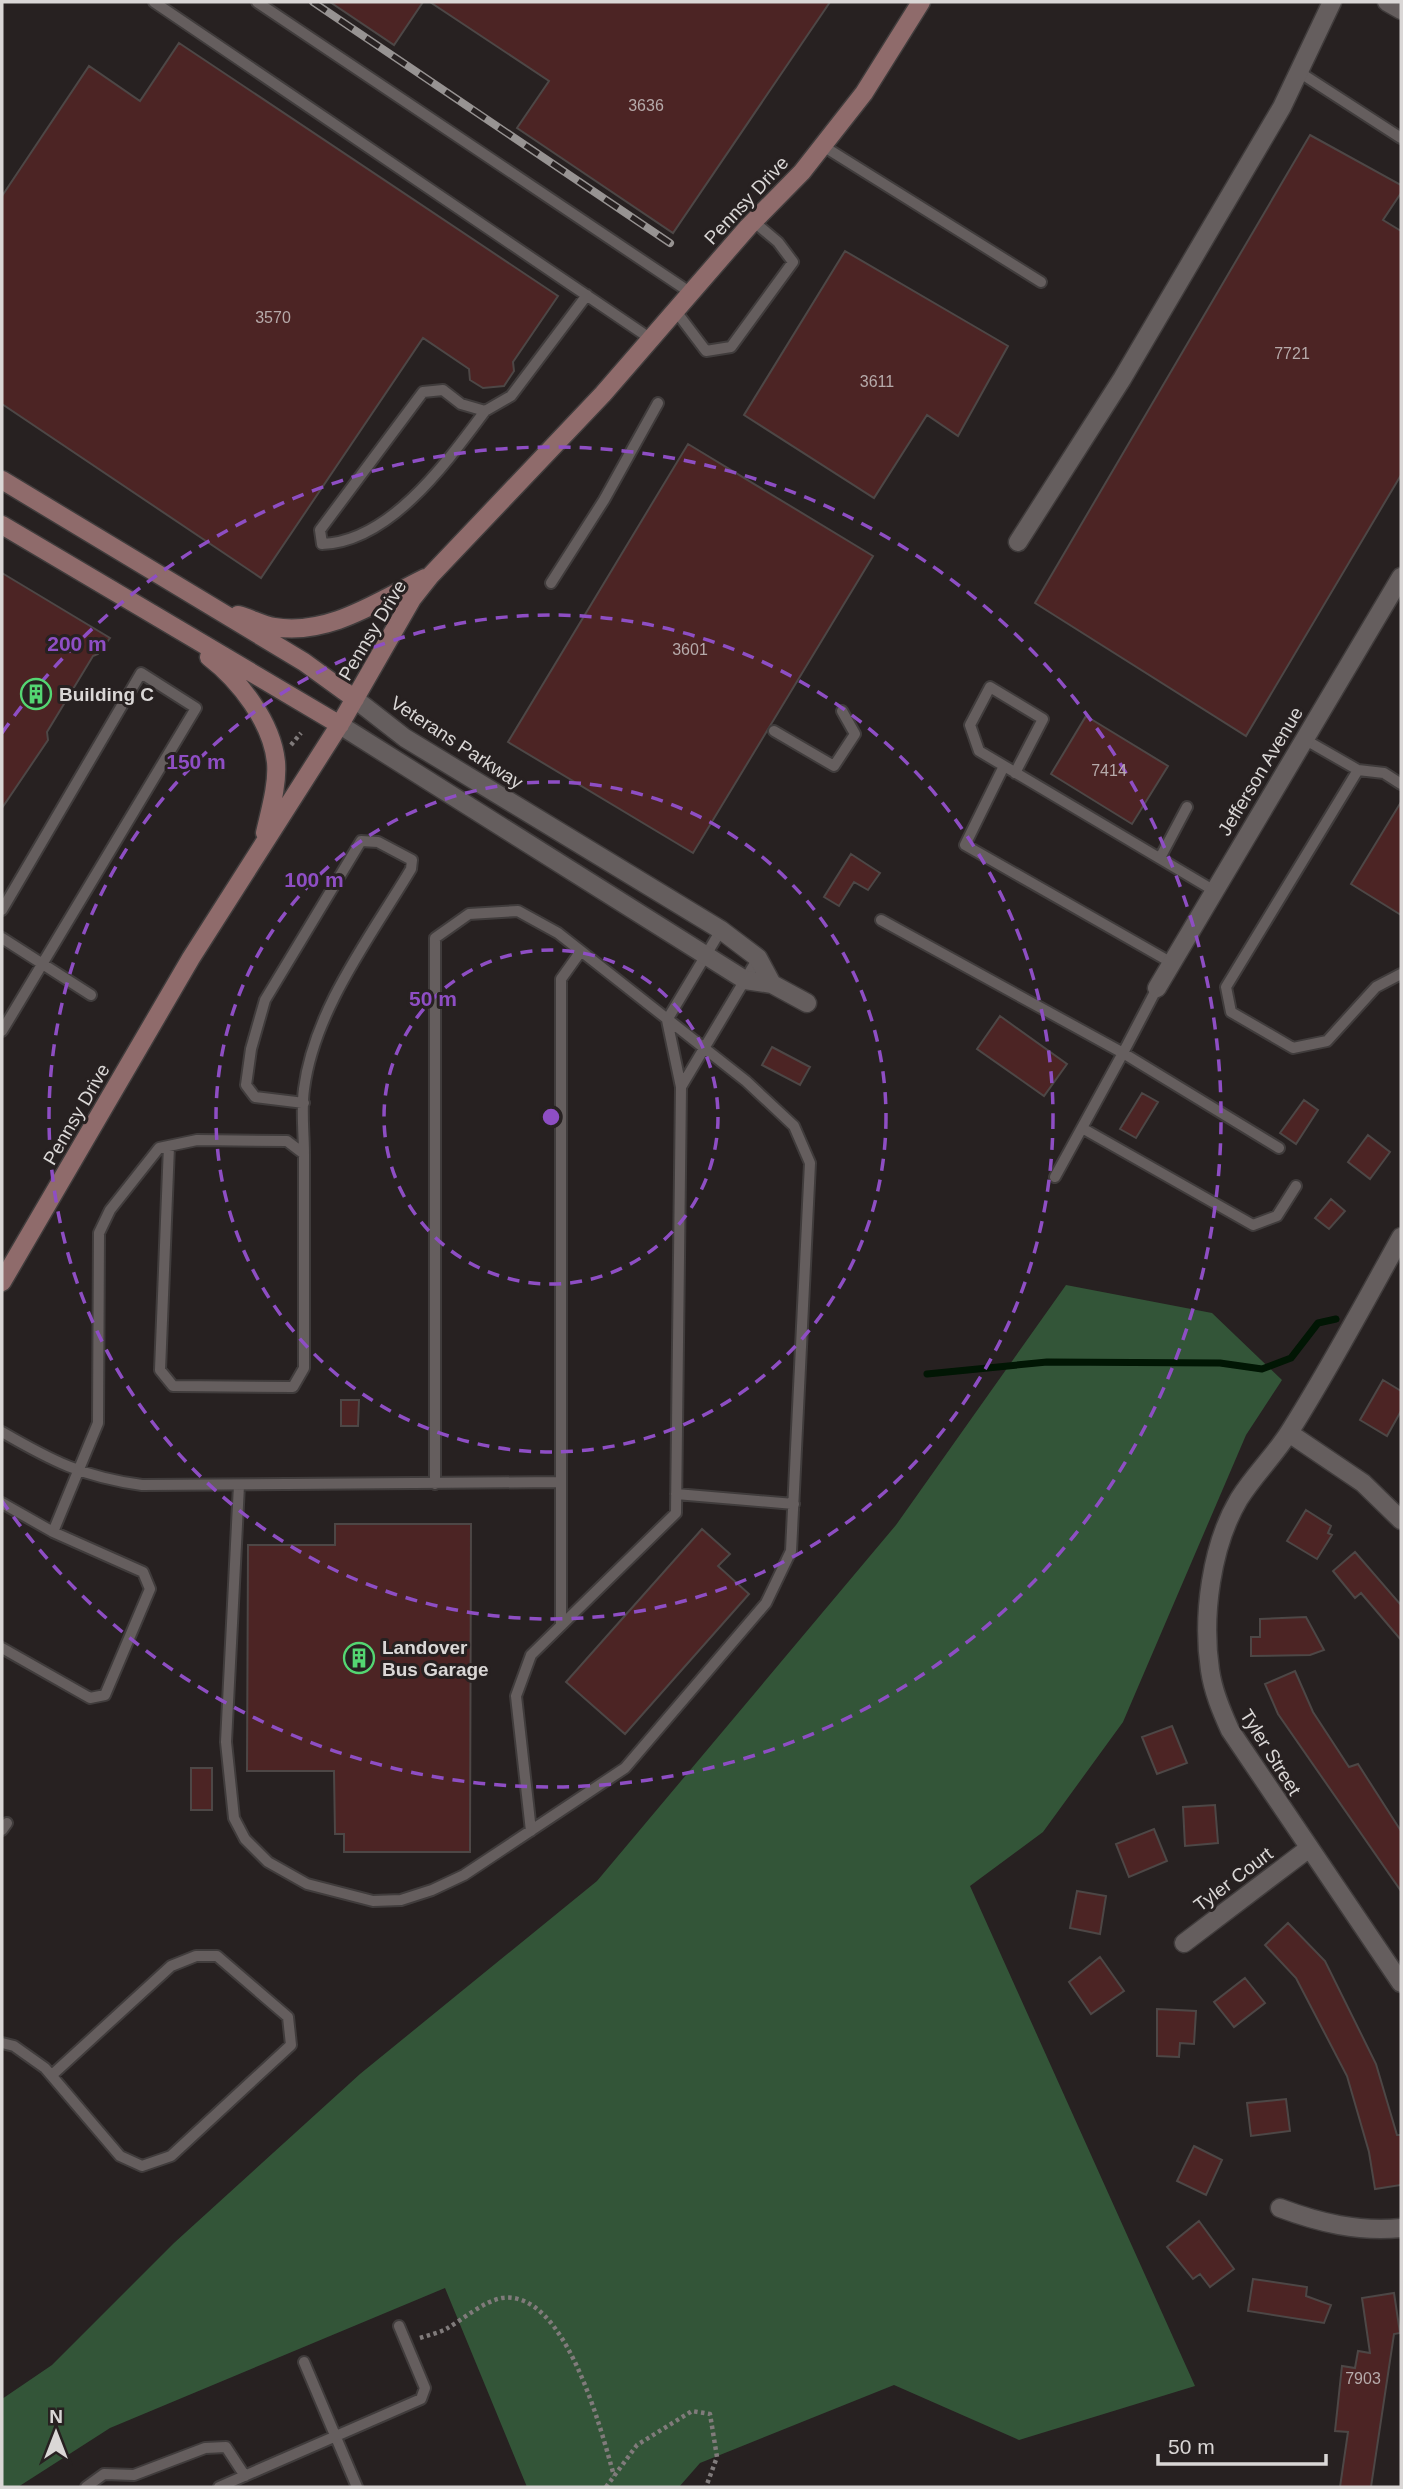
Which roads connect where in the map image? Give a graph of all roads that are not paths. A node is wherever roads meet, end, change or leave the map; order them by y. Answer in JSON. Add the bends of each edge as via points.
{"nodes":[{"id":1,"x":154,"y":2,"type":"edge"},
{"id":2,"x":257,"y":2,"type":"edge"},
{"id":3,"x":920,"y":2,"type":"edge"},
{"id":4,"x":1332,"y":2,"type":"edge"},
{"id":5,"x":1387,"y":2,"type":"edge"},
{"id":6,"x":1401,"y":10,"type":"edge"},
{"id":7,"x":1299,"y":72,"type":"junction"},
{"id":8,"x":1401,"y":138,"type":"edge"},
{"id":9,"x":823,"y":146,"type":"junction"},
{"id":10,"x":753,"y":222,"type":"junction"},
{"id":11,"x":1041,"y":282,"type":"dead end"},
{"id":12,"x":691,"y":293,"type":"junction"},
{"id":13,"x":587,"y":295,"type":"junction"},
{"id":14,"x":675,"y":310,"type":"junction"},
{"id":15,"x":651,"y":339,"type":"junction"},
{"id":16,"x":658,"y":403,"type":"dead end"},
{"id":17,"x":485,"y":411,"type":"junction"},
{"id":18,"x":2,"y":480,"type":"edge"},
{"id":19,"x":2,"y":525,"type":"edge"},
{"id":20,"x":1018,"y":542,"type":"dead end"},
{"id":21,"x":431,"y":575,"type":"junction"},
{"id":22,"x":1401,"y":577,"type":"edge"},
{"id":23,"x":551,"y":583,"type":"dead end"},
{"id":24,"x":140,"y":604,"type":"junction"},
{"id":25,"x":209,"y":606,"type":"junction"},
{"id":26,"x":355,"y":699,"type":"junction"},
{"id":27,"x":842,"y":711,"type":"dead end"},
{"id":28,"x":340,"y":725,"type":"junction"},
{"id":29,"x":774,"y":731,"type":"dead end"},
{"id":30,"x":1304,"y":739,"type":"junction"},
{"id":31,"x":1004,"y":766,"type":"junction"},
{"id":32,"x":1358,"y":770,"type":"junction"},
{"id":33,"x":1015,"y":773,"type":"junction"},
{"id":34,"x":1401,"y":784,"type":"edge"},
{"id":35,"x":1187,"y":807,"type":"dead end"},
{"id":36,"x":264,"y":843,"type":"junction"},
{"id":37,"x":1160,"y":858,"type":"junction"},
{"id":38,"x":1213,"y":890,"type":"junction"},
{"id":39,"x":2,"y":910,"type":"edge"},
{"id":40,"x":881,"y":920,"type":"dead end"},
{"id":41,"x":721,"y":930,"type":"junction"},
{"id":42,"x":2,"y":938,"type":"edge"},
{"id":43,"x":581,"y":951,"type":"junction"},
{"id":44,"x":706,"y":956,"type":"junction"},
{"id":45,"x":758,"y":958,"type":"junction"},
{"id":46,"x":1172,"y":962,"type":"junction"},
{"id":47,"x":42,"y":964,"type":"junction"},
{"id":48,"x":1401,"y":974,"type":"edge"},
{"id":49,"x":745,"y":980,"type":"junction"},
{"id":50,"x":772,"y":984,"type":"junction"},
{"id":51,"x":1157,"y":988,"type":"joint"},
{"id":52,"x":91,"y":995,"type":"dead end"},
{"id":53,"x":807,"y":1003,"type":"dead end"},
{"id":54,"x":667,"y":1020,"type":"junction"},
{"id":55,"x":2,"y":1031,"type":"edge"},
{"id":56,"x":705,"y":1049,"type":"junction"},
{"id":57,"x":1123,"y":1053,"type":"junction"},
{"id":58,"x":681,"y":1087,"type":"junction"},
{"id":59,"x":304,"y":1103,"type":"junction"},
{"id":60,"x":1082,"y":1128,"type":"junction"},
{"id":61,"x":169,"y":1146,"type":"junction"},
{"id":62,"x":1279,"y":1148,"type":"dead end"},
{"id":63,"x":304,"y":1154,"type":"junction"},
{"id":64,"x":1055,"y":1177,"type":"dead end"},
{"id":65,"x":1296,"y":1186,"type":"dead end"},
{"id":66,"x":1401,"y":1237,"type":"edge"},
{"id":67,"x":2,"y":1282,"type":"edge"},
{"id":68,"x":2,"y":1432,"type":"edge"},
{"id":69,"x":1289,"y":1433,"type":"junction"},
{"id":70,"x":79,"y":1472,"type":"junction"},
{"id":71,"x":561,"y":1482,"type":"junction"},
{"id":72,"x":435,"y":1484,"type":"junction"},
{"id":73,"x":239,"y":1486,"type":"junction"},
{"id":74,"x":676,"y":1494,"type":"junction"},
{"id":75,"x":2,"y":1503,"type":"edge"},
{"id":76,"x":794,"y":1504,"type":"junction"},
{"id":77,"x":1401,"y":1520,"type":"edge"},
{"id":78,"x":53,"y":1532,"type":"junction"},
{"id":79,"x":561,"y":1625,"type":"junction"},
{"id":80,"x":2,"y":1648,"type":"edge"},
{"id":81,"x":531,"y":1831,"type":"junction"},
{"id":82,"x":1308,"y":1849,"type":"junction"},
{"id":83,"x":1184,"y":1943,"type":"dead end"},
{"id":84,"x":1401,"y":1983,"type":"edge"},
{"id":85,"x":2,"y":2043,"type":"edge"},
{"id":86,"x":52,"y":2075,"type":"junction"},
{"id":87,"x":1280,"y":2208,"type":"dead end"},
{"id":88,"x":1401,"y":2228,"type":"edge"},
{"id":89,"x":399,"y":2326,"type":"dead end"},
{"id":90,"x":304,"y":2362,"type":"dead end"},
{"id":91,"x":337,"y":2436,"type":"junction"},
{"id":92,"x":245,"y":2476,"type":"junction"},
{"id":93,"x":86,"y":2487,"type":"edge"},
{"id":94,"x":219,"y":2487,"type":"edge"},
{"id":95,"x":357,"y":2487,"type":"edge"}],
"edges":[{"from":1,"to":13,"type":"lane"},
{"from":2,"to":12,"type":"lane"},
{"from":3,"to":9,"type":"main road","name":"Pennsy Drive","via":[[864,93]]},
{"from":4,"to":7,"type":"street"},
{"from":5,"to":6,"type":"street"},
{"from":7,"to":8,"type":"lane"},
{"from":7,"to":20,"type":"street","via":[[1122,379]]},
{"from":9,"to":10,"type":"main road","name":"Pennsy Drive"},
{"from":9,"to":11,"type":"lane"},
{"from":10,"to":12,"type":"main road","name":"Pennsy Drive"},
{"from":10,"to":14,"type":"lane","via":[[778,242],[793,262],[731,348],[706,351]]},
{"from":12,"to":14,"type":"main road","name":"Pennsy Drive"},
{"from":13,"to":15,"type":"lane"},
{"from":13,"to":17,"type":"lane","via":[[511,396]]},
{"from":14,"to":15,"type":"main road","name":"Pennsy Drive"},
{"from":15,"to":21,"type":"main road","name":"Pennsy Drive"},
{"from":16,"to":23,"type":"lane"},
{"from":17,"to":17,"type":"lane","via":[[461,404],[443,390],[423,392],[320,530],[322,544],[343,544],[401,511]]},
{"from":18,"to":25,"type":"main road","name":"Veterans Parkway"},
{"from":19,"to":24,"type":"main road"},
{"from":21,"to":25,"type":"main road","via":[[332,623],[299,628],[272,626]]},
{"from":21,"to":26,"type":"main road","name":"Pennsy Drive","via":[[412,599]]},
{"from":22,"to":30,"type":"street","name":"Jefferson Avenue"},
{"from":24,"to":28,"type":"main road"},
{"from":24,"to":36,"type":"main road","via":[[226,670],[262,719],[276,761]]},
{"from":25,"to":26,"type":"main road","name":"Veterans Parkway","via":[[304,662]]},
{"from":26,"to":28,"type":"main road","name":"Pennsy Drive"},
{"from":26,"to":41,"type":"street","name":"Veterans Parkway","via":[[405,738]]},
{"from":27,"to":29,"type":"lane","via":[[855,734],[834,766]]},
{"from":28,"to":36,"type":"main road","name":"Pennsy Drive"},
{"from":28,"to":44,"type":"street"},
{"from":30,"to":32,"type":"lane"},
{"from":30,"to":38,"type":"street","name":"Jefferson Avenue"},
{"from":31,"to":33,"type":"lane"},
{"from":31,"to":33,"type":"lane","via":[[979,751],[970,725],[990,687],[1044,719]]},
{"from":31,"to":46,"type":"lane","via":[[965,845]]},
{"from":32,"to":34,"type":"lane","via":[[1384,773]]},
{"from":32,"to":48,"type":"lane","via":[[1226,987],[1231,1012],[1293,1048],[1327,1041],[1376,987]]},
{"from":33,"to":37,"type":"lane"},
{"from":35,"to":37,"type":"lane"},
{"from":36,"to":67,"type":"main road","name":"Pennsy Drive","via":[[148,1030]]},
{"from":37,"to":38,"type":"lane"},
{"from":38,"to":46,"type":"street","name":"Jefferson Avenue"},
{"from":39,"to":47,"type":"lane","via":[[141,673],[197,708]]},
{"from":40,"to":57,"type":"lane"},
{"from":41,"to":44,"type":"lane"},
{"from":41,"to":45,"type":"street","name":"Veterans Parkway"},
{"from":42,"to":47,"type":"lane"},
{"from":43,"to":54,"type":"lane"},
{"from":43,"to":71,"type":"lane","via":[[561,979]]},
{"from":43,"to":72,"type":"lane","via":[[518,911],[469,914],[435,938]]},
{"from":44,"to":49,"type":"street"},
{"from":44,"to":54,"type":"lane"},
{"from":45,"to":49,"type":"lane"},
{"from":45,"to":50,"type":"street","name":"Veterans Parkway"},
{"from":46,"to":51,"type":"street","name":"Jefferson Avenue"},
{"from":47,"to":52,"type":"lane"},
{"from":47,"to":55,"type":"lane"},
{"from":49,"to":50,"type":"street"},
{"from":49,"to":56,"type":"lane"},
{"from":50,"to":53,"type":"street"},
{"from":51,"to":57,"type":"lane"},
{"from":54,"to":56,"type":"lane"},
{"from":54,"to":58,"type":"lane"},
{"from":56,"to":58,"type":"lane"},
{"from":56,"to":76,"type":"lane","via":[[794,1126],[810,1163]]},
{"from":57,"to":60,"type":"lane"},
{"from":57,"to":62,"type":"lane"},
{"from":58,"to":74,"type":"lane"},
{"from":59,"to":59,"type":"lane","via":[[317,1036],[411,869],[412,860],[379,842],[361,841],[265,1000],[246,1085],[255,1097]]},
{"from":59,"to":63,"type":"lane"},
{"from":60,"to":64,"type":"lane"},
{"from":60,"to":65,"type":"lane","via":[[1253,1225],[1277,1216]]},
{"from":61,"to":63,"type":"lane","via":[[197,1140],[287,1141]]},
{"from":61,"to":63,"type":"lane","via":[[160,1370],[173,1385],[293,1387],[304,1368]]},
{"from":61,"to":70,"type":"lane","via":[[159,1148],[110,1210],[99,1233],[98,1423]]},
{"from":66,"to":69,"type":"street","name":"Tyler Street"},
{"from":68,"to":70,"type":"lane"},
{"from":69,"to":77,"type":"street","via":[[1363,1483]]},
{"from":69,"to":82,"type":"street","name":"Tyler Street","via":[[1247,1487],[1224,1530],[1211,1592],[1208,1648],[1213,1686],[1230,1730]]},
{"from":70,"to":73,"type":"lane","via":[[142,1485]]},
{"from":70,"to":78,"type":"lane"},
{"from":71,"to":72,"type":"lane"},
{"from":71,"to":79,"type":"lane"},
{"from":72,"to":73,"type":"lane"},
{"from":73,"to":81,"type":"lane","via":[[226,1742],[234,1818],[245,1839],[268,1862],[307,1884],[373,1901],[401,1900],[432,1890]]},
{"from":74,"to":76,"type":"lane"},
{"from":74,"to":79,"type":"lane","via":[[676,1513]]},
{"from":75,"to":78,"type":"lane"},
{"from":76,"to":81,"type":"lane","via":[[791,1550],[766,1602],[625,1768]]},
{"from":78,"to":80,"type":"lane","via":[[143,1572],[150,1589],[105,1695],[90,1698]]},
{"from":79,"to":81,"type":"lane","via":[[531,1655],[516,1696]]},
{"from":82,"to":83,"type":"street","name":"Tyler Court"},
{"from":82,"to":84,"type":"street","name":"Tyler Street"},
{"from":85,"to":86,"type":"lane","via":[[14,2046]]},
{"from":86,"to":86,"type":"lane","via":[[120,2156],[142,2166],[171,2156],[291,2045],[288,2017],[217,1956],[196,1956],[171,1966]]},
{"from":87,"to":88,"type":"street","via":[[1329,2224]]},
{"from":89,"to":91,"type":"lane","via":[[425,2388],[421,2399]]},
{"from":90,"to":91,"type":"lane"},
{"from":91,"to":92,"type":"lane"},
{"from":91,"to":95,"type":"lane"},
{"from":92,"to":93,"type":"lane","via":[[226,2447],[205,2448],[134,2475],[104,2474]]},
{"from":92,"to":94,"type":"lane"}]}
